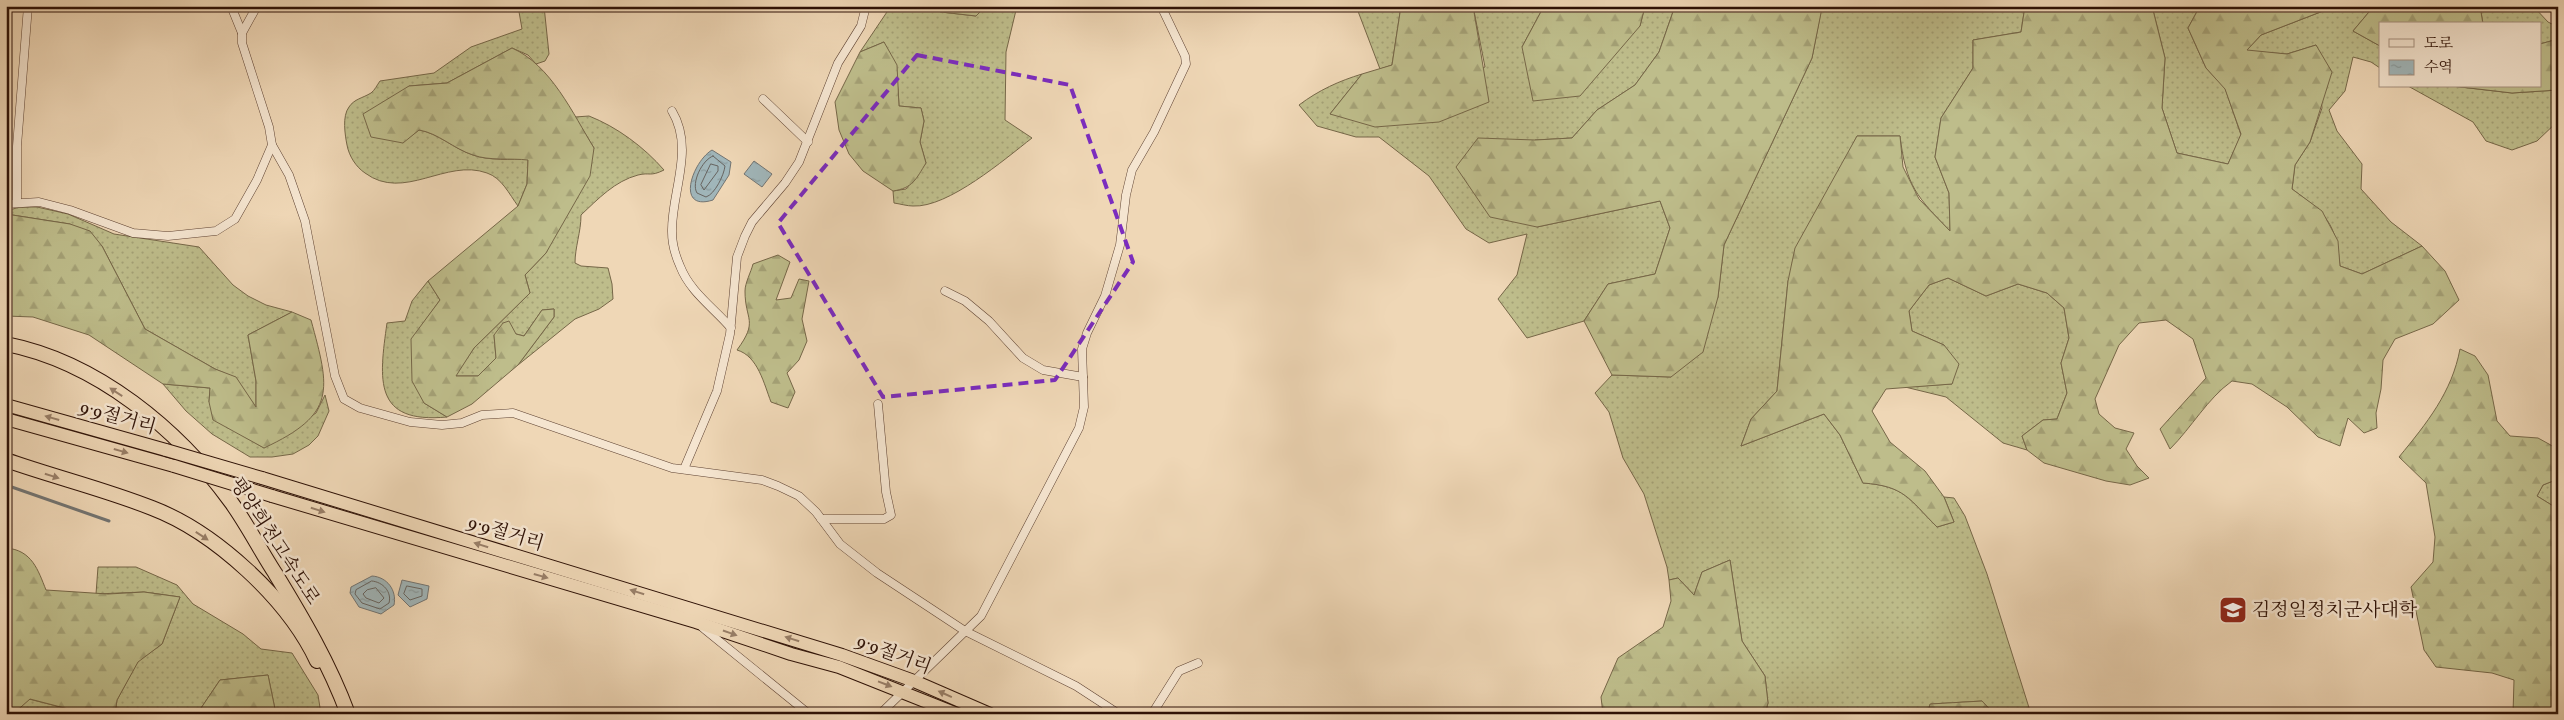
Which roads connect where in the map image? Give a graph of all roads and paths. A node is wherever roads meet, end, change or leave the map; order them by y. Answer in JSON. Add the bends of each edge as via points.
{"nodes":[{"id":1,"x":28,"y":6,"type":"edge"},
{"id":2,"x":231,"y":6,"type":"edge"},
{"id":3,"x":257,"y":6,"type":"edge"},
{"id":4,"x":866,"y":6,"type":"edge"},
{"id":5,"x":1162,"y":8,"type":"dead end"},
{"id":6,"x":242,"y":33,"type":"junction"},
{"id":7,"x":763,"y":99,"type":"dead end"},
{"id":8,"x":672,"y":112,"type":"dead end"},
{"id":9,"x":808,"y":142,"type":"junction"},
{"id":10,"x":272,"y":145,"type":"junction"},
{"id":11,"x":17,"y":202,"type":"junction"},
{"id":12,"x":6,"y":204,"type":"edge"},
{"id":13,"x":945,"y":291,"type":"dead end"},
{"id":14,"x":731,"y":328,"type":"junction"},
{"id":15,"x":6,"y":344,"type":"edge"},
{"id":16,"x":1084,"y":377,"type":"junction"},
{"id":17,"x":878,"y":404,"type":"dead end"},
{"id":18,"x":6,"y":405,"type":"edge"},
{"id":19,"x":6,"y":419,"type":"edge"},
{"id":20,"x":6,"y":460,"type":"edge"},
{"id":21,"x":684,"y":469,"type":"junction"},
{"id":22,"x":821,"y":519,"type":"junction"},
{"id":23,"x":696,"y":622,"type":"junction"},
{"id":24,"x":965,"y":631,"type":"junction"},
{"id":25,"x":1198,"y":663,"type":"dead end"},
{"id":26,"x":914,"y":681,"type":"junction"},
{"id":27,"x":904,"y":691,"type":"junction"},
{"id":28,"x":340,"y":714,"type":"edge"},
{"id":29,"x":348,"y":714,"type":"edge"},
{"id":30,"x":809,"y":714,"type":"edge"},
{"id":31,"x":880,"y":714,"type":"edge"},
{"id":32,"x":957,"y":714,"type":"edge"},
{"id":33,"x":990,"y":714,"type":"edge"},
{"id":34,"x":1119,"y":714,"type":"edge"},
{"id":35,"x":1152,"y":714,"type":"edge"}],
"edges":[{"from":1,"to":11,"type":"street","via":[[17,146]]},
{"from":2,"to":6,"type":"street"},
{"from":3,"to":6,"type":"street"},
{"from":4,"to":9,"type":"street","via":[[861,26],[838,63]]},
{"from":5,"to":16,"type":"street","via":[[1186,64],[1132,170],[1120,245],[1105,296],[1086,332],[1082,349]]},
{"from":6,"to":10,"type":"street","via":[[242,43]]},
{"from":7,"to":9,"type":"street"},
{"from":8,"to":14,"type":"street","via":[[679,122],[682,149],[672,234],[679,266],[692,289]]},
{"from":9,"to":14,"type":"street","via":[[785,183],[752,222],[745,236],[737,257]]},
{"from":10,"to":11,"type":"street","via":[[235,219],[216,231],[168,236],[133,233],[70,210],[39,202]]},
{"from":10,"to":21,"type":"street","via":[[289,175],[305,221],[335,376],[344,399],[360,408],[410,422],[442,425],[462,423],[488,414],[513,412],[672,468]]},
{"from":11,"to":12,"type":"street"},
{"from":13,"to":16,"type":"street","via":[[965,301],[1023,358],[1043,370]]},
{"from":14,"to":21,"type":"street","via":[[717,391]]},
{"from":29,"to":15,"type":"highway","name":"평양희천고속도로","one_way":true,"via":[[313,636],[274,571],[231,502],[187,451],[158,422],[100,382],[59,361]]},
{"from":16,"to":24,"type":"street","via":[[1080,428],[1031,517],[992,598],[981,616]]},
{"from":17,"to":22,"type":"street","via":[[891,515],[876,520]]},
{"from":26,"to":18,"type":"highway","name":"9·9절거리","one_way":true,"bridge":true,"via":[[789,638],[262,478]]},
{"from":19,"to":23,"type":"highway","name":"9·9절거리","one_way":true,"bridge":true},
{"from":20,"to":28,"type":"highway","name":"평양희천고속도로","one_way":true,"via":[[153,508],[218,546],[251,572],[283,610],[314,656]]},
{"from":21,"to":22,"type":"street","via":[[762,480],[799,496]]},
{"from":22,"to":24,"type":"street","via":[[840,544],[877,573]]},
{"from":23,"to":27,"type":"highway","name":"9·9절거리","one_way":true},
{"from":23,"to":30,"type":"street"},
{"from":24,"to":26,"type":"street"},
{"from":24,"to":34,"type":"street","via":[[1076,686]]},
{"from":25,"to":35,"type":"street","via":[[1179,671]]},
{"from":26,"to":27,"type":"street"},
{"from":33,"to":26,"type":"highway","name":"9·9절거리","one_way":true},
{"from":27,"to":31,"type":"street"},
{"from":27,"to":32,"type":"highway","name":"9·9절거리"}]}
